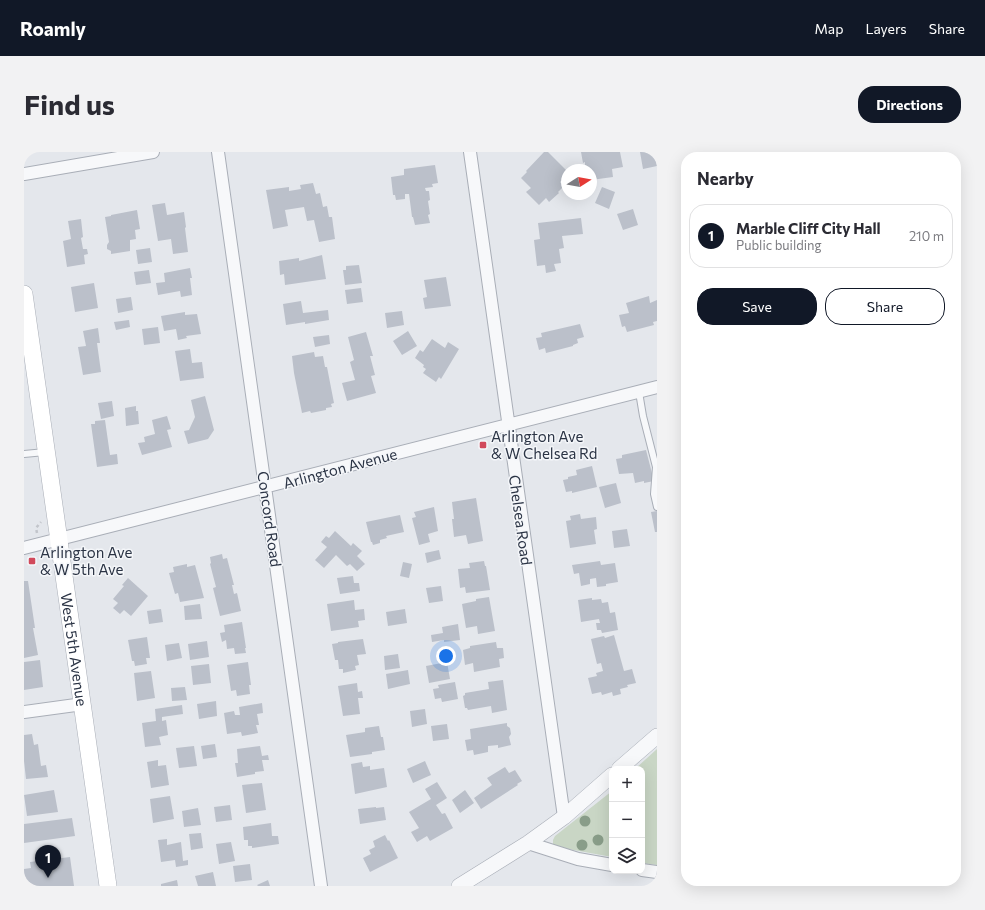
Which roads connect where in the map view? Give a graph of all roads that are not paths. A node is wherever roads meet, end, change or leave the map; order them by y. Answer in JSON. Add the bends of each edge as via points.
{"nodes":[{"id":1,"x":153,"y":152,"type":"edge"},
{"id":2,"x":218,"y":152,"type":"edge"},
{"id":3,"x":470,"y":152,"type":"edge"},
{"id":4,"x":24,"y":174,"type":"edge"},
{"id":5,"x":24,"y":294,"type":"edge"},
{"id":6,"x":27,"y":336,"type":"edge"},
{"id":7,"x":657,"y":387,"type":"edge"},
{"id":8,"x":639,"y":392,"type":"junction"},
{"id":9,"x":508,"y":424,"type":"junction"},
{"id":10,"x":47,"y":452,"type":"junction"},
{"id":11,"x":24,"y":454,"type":"edge"},
{"id":12,"x":265,"y":487,"type":"junction"},
{"id":13,"x":657,"y":507,"type":"edge"},
{"id":14,"x":59,"y":539,"type":"junction"},
{"id":15,"x":24,"y":548,"type":"edge"},
{"id":16,"x":82,"y":704,"type":"junction"},
{"id":17,"x":24,"y":712,"type":"edge"},
{"id":18,"x":657,"y":736,"type":"edge"},
{"id":19,"x":622,"y":766,"type":"edge"},
{"id":20,"x":609,"y":778,"type":"edge"},
{"id":21,"x":564,"y":817,"type":"junction"},
{"id":22,"x":528,"y":843,"type":"junction"},
{"id":23,"x":609,"y":864,"type":"edge"},
{"id":24,"x":645,"y":870,"type":"edge"},
{"id":25,"x":657,"y":872,"type":"edge"},
{"id":26,"x":108,"y":886,"type":"edge"},
{"id":27,"x":321,"y":886,"type":"edge"},
{"id":28,"x":459,"y":886,"type":"edge"}],
"edges":[{"from":1,"to":4,"type":"street"},
{"from":2,"to":12,"type":"street","name":"Concord Road"},
{"from":3,"to":9,"type":"street","name":"Chelsea Road"},
{"from":5,"to":6,"type":"main road","name":"West 5th Avenue"},
{"from":6,"to":10,"type":"main road","name":"West 5th Avenue"},
{"from":7,"to":8,"type":"street","name":"Arlington Avenue"},
{"from":8,"to":9,"type":"street","name":"Arlington Avenue"},
{"from":8,"to":13,"type":"lane","via":[[656,467],[654,494]]},
{"from":9,"to":12,"type":"street","name":"Arlington Avenue"},
{"from":9,"to":21,"type":"street","name":"Chelsea Road"},
{"from":10,"to":11,"type":"lane"},
{"from":10,"to":14,"type":"main road","name":"West 5th Avenue"},
{"from":12,"to":14,"type":"street","name":"Arlington Avenue"},
{"from":12,"to":27,"type":"street","name":"Concord Road"},
{"from":14,"to":15,"type":"street","name":"Arlington Avenue"},
{"from":14,"to":16,"type":"main road","name":"West 5th Avenue"},
{"from":16,"to":17,"type":"street"},
{"from":16,"to":26,"type":"main road","name":"West 5th Avenue"},
{"from":18,"to":19,"type":"street"},
{"from":20,"to":21,"type":"street"},
{"from":21,"to":22,"type":"street"},
{"from":22,"to":23,"type":"street","via":[[578,859]]},
{"from":22,"to":28,"type":"street"},
{"from":24,"to":25,"type":"street"}]}
